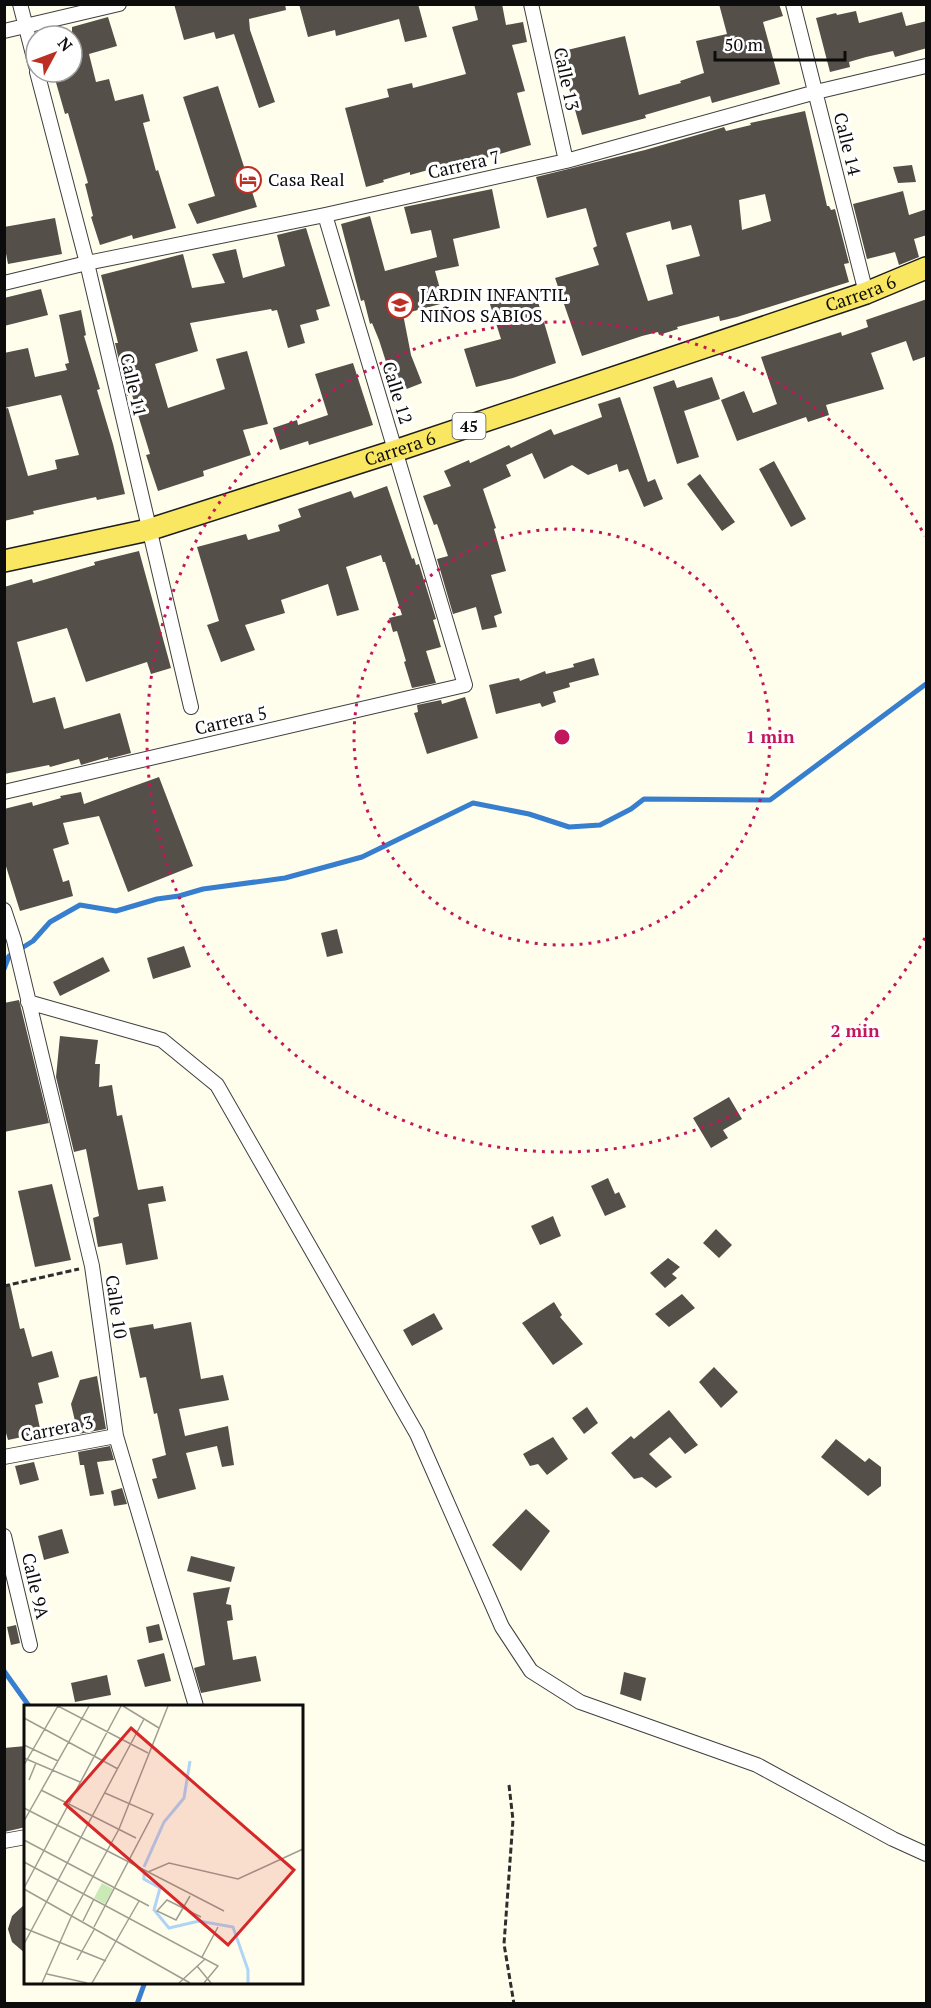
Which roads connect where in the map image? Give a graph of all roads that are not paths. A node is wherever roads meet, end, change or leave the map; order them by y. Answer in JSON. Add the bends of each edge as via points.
{"nodes":[{"id":1,"x":20,"y":4,"type":"edge"},
{"id":2,"x":119,"y":4,"type":"edge"},
{"id":3,"x":531,"y":4,"type":"edge"},
{"id":4,"x":793,"y":4,"type":"edge"},
{"id":5,"x":25,"y":24,"type":"edge"},
{"id":6,"x":34,"y":24,"type":"edge"},
{"id":7,"x":24,"y":26,"type":"edge"},
{"id":8,"x":4,"y":31,"type":"edge"},
{"id":9,"x":927,"y":66,"type":"edge"},
{"id":10,"x":41,"y":84,"type":"edge"},
{"id":11,"x":816,"y":92,"type":"junction"},
{"id":12,"x":566,"y":161,"type":"junction"},
{"id":13,"x":325,"y":214,"type":"junction"},
{"id":14,"x":87,"y":263,"type":"junction"},
{"id":15,"x":927,"y":268,"type":"edge"},
{"id":16,"x":4,"y":283,"type":"edge"},
{"id":17,"x":866,"y":293,"type":"junction"},
{"id":18,"x":395,"y":451,"type":"junction"},
{"id":19,"x":148,"y":530,"type":"junction"},
{"id":20,"x":4,"y":561,"type":"edge"},
{"id":21,"x":465,"y":685,"type":"joint"},
{"id":22,"x":191,"y":707,"type":"dead end"},
{"id":23,"x":4,"y":792,"type":"edge"},
{"id":24,"x":4,"y":910,"type":"edge"},
{"id":25,"x":28,"y":1002,"type":"junction"},
{"id":26,"x":116,"y":1436,"type":"junction"},
{"id":27,"x":4,"y":1457,"type":"edge"},
{"id":28,"x":4,"y":1536,"type":"edge"},
{"id":29,"x":30,"y":1645,"type":"dead end"},
{"id":30,"x":195,"y":1705,"type":"edge"},
{"id":31,"x":24,"y":1838,"type":"edge"},
{"id":32,"x":4,"y":1841,"type":"edge"},
{"id":33,"x":927,"y":1854,"type":"edge"}],
"edges":[{"from":1,"to":5,"type":"street"},
{"from":2,"to":6,"type":"street"},
{"from":3,"to":12,"type":"street","name":"Calle 13"},
{"from":4,"to":11,"type":"street","name":"Calle 14"},
{"from":7,"to":8,"type":"street"},
{"from":9,"to":11,"type":"street","name":"Carrera 7"},
{"from":10,"to":14,"type":"street","name":"Calle 11"},
{"from":11,"to":12,"type":"street","name":"Carrera 7"},
{"from":11,"to":17,"type":"street","name":"Calle 14"},
{"from":12,"to":13,"type":"street","name":"Carrera 7"},
{"from":13,"to":14,"type":"street","name":"Carrera 7"},
{"from":13,"to":18,"type":"street","name":"Calle 12"},
{"from":14,"to":16,"type":"street","name":"Carrera 7"},
{"from":14,"to":19,"type":"street","name":"Calle 11"},
{"from":15,"to":17,"type":"main road","name":"Carrera 6","number":"45"},
{"from":17,"to":18,"type":"main road","name":"Carrera 6","number":"45"},
{"from":18,"to":19,"type":"main road","name":"Carrera 6","number":"45"},
{"from":18,"to":21,"type":"street","name":"Calle 12"},
{"from":19,"to":20,"type":"main road","name":"Carrera 6","number":"45"},
{"from":19,"to":22,"type":"street","name":"Calle 11"},
{"from":21,"to":23,"type":"street","name":"Carrera 5"},
{"from":24,"to":25,"type":"street","name":"Calle 10"},
{"from":25,"to":26,"type":"street","name":"Calle 10","via":[[92,1266]]},
{"from":25,"to":33,"type":"street","via":[[162,1040],[217,1086],[417,1434],[502,1627],[531,1671],[580,1702],[757,1765]]},
{"from":26,"to":27,"type":"street","name":"Carrera 3"},
{"from":26,"to":30,"type":"street","name":"Calle 10"},
{"from":28,"to":29,"type":"street","name":"Calle 9A"},
{"from":31,"to":32,"type":"street"}]}
